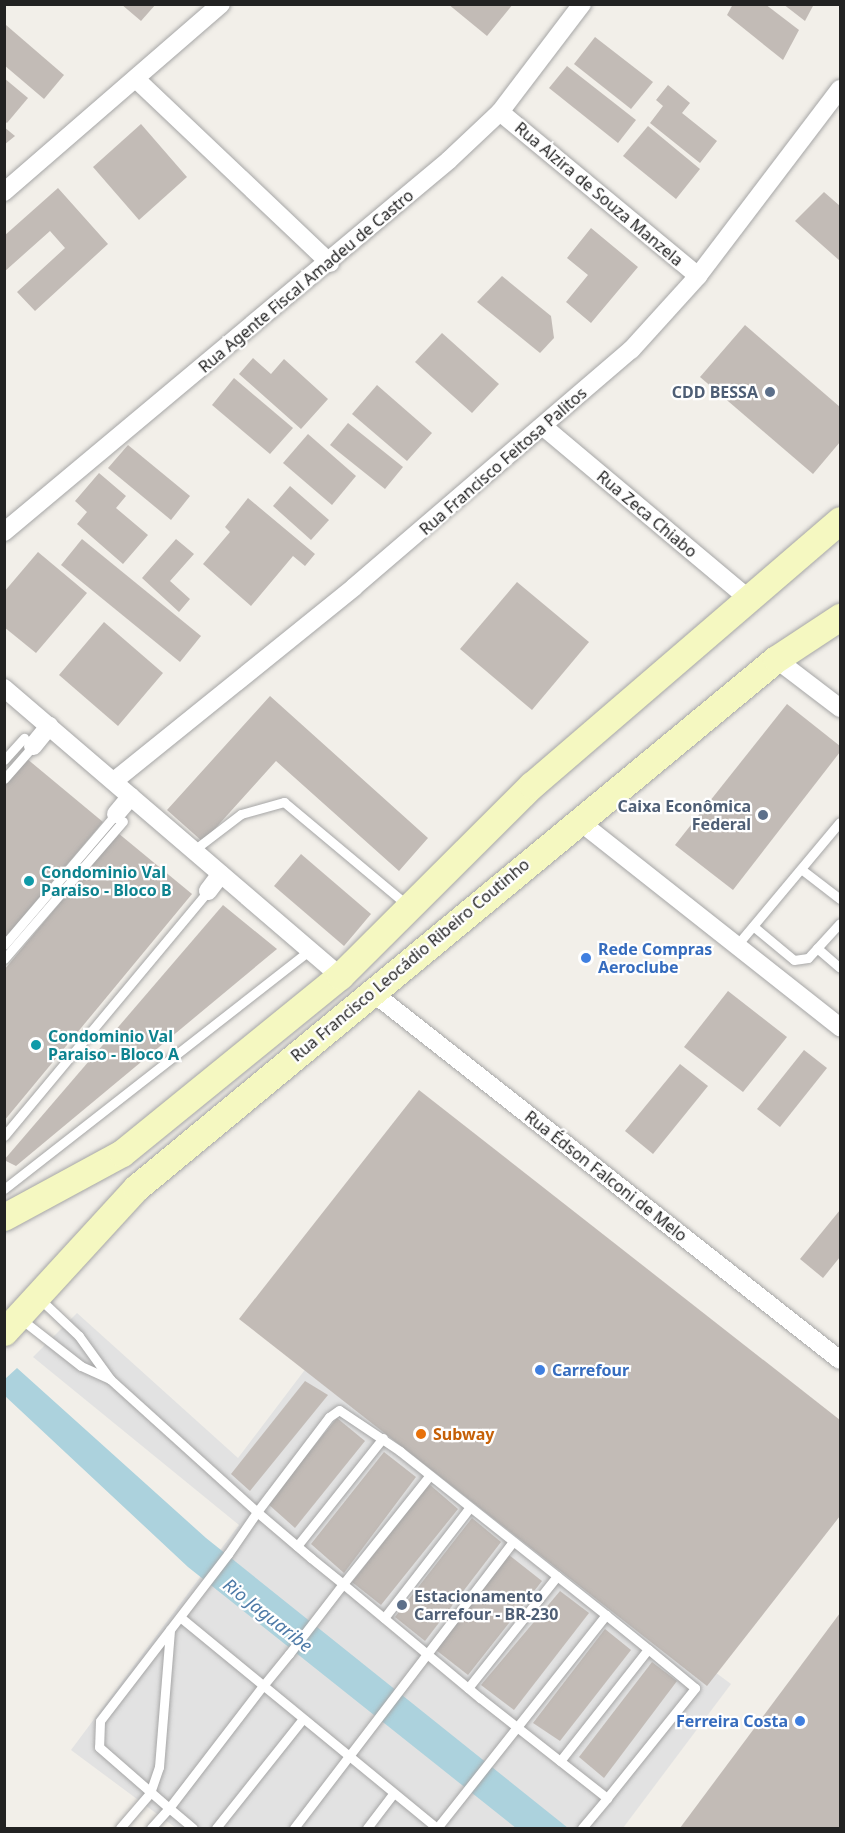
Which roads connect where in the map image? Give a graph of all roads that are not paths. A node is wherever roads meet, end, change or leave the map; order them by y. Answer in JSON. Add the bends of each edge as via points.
{"nodes":[{"id":1,"x":221,"y":4,"type":"edge"},
{"id":2,"x":582,"y":4,"type":"edge"},
{"id":3,"x":137,"y":80,"type":"junction"},
{"id":4,"x":840,"y":89,"type":"edge"},
{"id":5,"x":500,"y":112,"type":"junction"},
{"id":6,"x":4,"y":192,"type":"edge"},
{"id":7,"x":330,"y":263,"type":"junction"},
{"id":8,"x":698,"y":276,"type":"junction"},
{"id":9,"x":544,"y":428,"type":"junction"},
{"id":10,"x":840,"y":520,"type":"edge"},
{"id":11,"x":4,"y":532,"type":"edge"},
{"id":12,"x":750,"y":600,"type":"junction"},
{"id":13,"x":840,"y":617,"type":"edge"},
{"id":14,"x":776,"y":659,"type":"junction"},
{"id":15,"x":4,"y":688,"type":"edge"},
{"id":16,"x":840,"y":708,"type":"edge"},
{"id":17,"x":45,"y":722,"type":"junction"},
{"id":18,"x":28,"y":742,"type":"junction"},
{"id":19,"x":4,"y":760,"type":"edge"},
{"id":20,"x":4,"y":779,"type":"edge"},
{"id":21,"x":114,"y":781,"type":"junction"},
{"id":22,"x":135,"y":799,"type":"junction"},
{"id":23,"x":119,"y":817,"type":"junction"},
{"id":24,"x":579,"y":820,"type":"junction"},
{"id":25,"x":840,"y":822,"type":"edge"},
{"id":26,"x":194,"y":850,"type":"junction"},
{"id":27,"x":801,"y":869,"type":"junction"},
{"id":28,"x":222,"y":874,"type":"junction"},
{"id":29,"x":208,"y":891,"type":"joint"},
{"id":30,"x":840,"y":899,"type":"edge"},
{"id":31,"x":411,"y":908,"type":"junction"},
{"id":32,"x":840,"y":923,"type":"edge"},
{"id":33,"x":753,"y":926,"type":"junction"},
{"id":34,"x":4,"y":945,"type":"edge"},
{"id":35,"x":737,"y":945,"type":"junction"},
{"id":36,"x":817,"y":948,"type":"junction"},
{"id":37,"x":310,"y":950,"type":"junction"},
{"id":38,"x":4,"y":959,"type":"edge"},
{"id":39,"x":840,"y":968,"type":"edge"},
{"id":40,"x":340,"y":976,"type":"junction"},
{"id":41,"x":372,"y":992,"type":"junction"},
{"id":42,"x":840,"y":1027,"type":"edge"},
{"id":43,"x":4,"y":1136,"type":"edge"},
{"id":44,"x":4,"y":1189,"type":"edge"},
{"id":45,"x":4,"y":1216,"type":"edge"},
{"id":46,"x":39,"y":1298,"type":"junction"},
{"id":47,"x":12,"y":1325,"type":"edge"},
{"id":48,"x":840,"y":1360,"type":"edge"},
{"id":49,"x":110,"y":1379,"type":"junction"},
{"id":50,"x":383,"y":1438,"type":"junction"},
{"id":51,"x":430,"y":1475,"type":"junction"},
{"id":52,"x":470,"y":1507,"type":"junction"},
{"id":53,"x":257,"y":1512,"type":"junction"},
{"id":54,"x":513,"y":1542,"type":"junction"},
{"id":55,"x":297,"y":1546,"type":"junction"},
{"id":56,"x":557,"y":1576,"type":"junction"},
{"id":57,"x":343,"y":1584,"type":"junction"},
{"id":58,"x":606,"y":1615,"type":"junction"},
{"id":59,"x":180,"y":1617,"type":"junction"},
{"id":60,"x":384,"y":1618,"type":"junction"},
{"id":61,"x":170,"y":1629,"type":"junction"},
{"id":62,"x":648,"y":1649,"type":"junction"},
{"id":63,"x":428,"y":1654,"type":"junction"},
{"id":64,"x":262,"y":1687,"type":"junction"},
{"id":65,"x":468,"y":1688,"type":"junction"},
{"id":66,"x":302,"y":1720,"type":"junction"},
{"id":67,"x":518,"y":1728,"type":"junction"},
{"id":68,"x":348,"y":1758,"type":"junction"},
{"id":69,"x":560,"y":1761,"type":"junction"},
{"id":70,"x":150,"y":1793,"type":"junction"},
{"id":71,"x":393,"y":1794,"type":"junction"},
{"id":72,"x":607,"y":1798,"type":"junction"},
{"id":73,"x":169,"y":1808,"type":"junction"},
{"id":74,"x":120,"y":1828,"type":"edge"},
{"id":75,"x":151,"y":1828,"type":"edge"},
{"id":76,"x":193,"y":1828,"type":"edge"},
{"id":77,"x":216,"y":1828,"type":"edge"},
{"id":78,"x":294,"y":1828,"type":"edge"},
{"id":79,"x":367,"y":1828,"type":"edge"},
{"id":80,"x":437,"y":1828,"type":"edge"},
{"id":81,"x":582,"y":1828,"type":"edge"}],
"edges":[{"from":1,"to":3,"type":"street"},
{"from":2,"to":5,"type":"street","name":"Rua Agente Fiscal Amadeu de Castro"},
{"from":3,"to":6,"type":"street"},
{"from":3,"to":7,"type":"street"},
{"from":4,"to":8,"type":"street","name":"Rua Francisco Feitosa Palitos"},
{"from":5,"to":7,"type":"street","name":"Rua Agente Fiscal Amadeu de Castro"},
{"from":5,"to":8,"type":"street","name":"Rua Alzira de Souza Manzela"},
{"from":7,"to":11,"type":"street","name":"Rua Agente Fiscal Amadeu de Castro"},
{"from":8,"to":9,"type":"street","name":"Rua Francisco Feitosa Palitos","via":[[631,350]]},
{"from":9,"to":12,"type":"street","name":"Rua Zeca Chiabo"},
{"from":9,"to":21,"type":"street","name":"Rua Francisco Feitosa Palitos"},
{"from":10,"to":12,"type":"main road","name":"Rua Francisco Leocádio Ribeiro Coutinho"},
{"from":12,"to":31,"type":"main road","name":"Rua Francisco Leocádio Ribeiro Coutinho","via":[[532,784]]},
{"from":13,"to":14,"type":"main road","name":"Rua Francisco Leocádio Ribeiro Coutinho"},
{"from":14,"to":16,"type":"street"},
{"from":14,"to":24,"type":"main road","name":"Rua Francisco Leocádio Ribeiro Coutinho"},
{"from":15,"to":17,"type":"street"},
{"from":17,"to":18,"type":"street"},
{"from":17,"to":21,"type":"street"},
{"from":18,"to":19,"type":"lane"},
{"from":18,"to":20,"type":"lane"},
{"from":21,"to":22,"type":"street"},
{"from":22,"to":23,"type":"street"},
{"from":22,"to":26,"type":"street"},
{"from":23,"to":34,"type":"lane"},
{"from":23,"to":38,"type":"lane"},
{"from":24,"to":35,"type":"street"},
{"from":24,"to":41,"type":"main road","name":"Rua Francisco Leocádio Ribeiro Coutinho"},
{"from":25,"to":27,"type":"lane"},
{"from":26,"to":28,"type":"street"},
{"from":26,"to":31,"type":"lane","via":[[241,814],[284,802]]},
{"from":27,"to":30,"type":"lane"},
{"from":27,"to":33,"type":"lane"},
{"from":28,"to":29,"type":"street"},
{"from":28,"to":37,"type":"street"},
{"from":29,"to":43,"type":"lane"},
{"from":31,"to":40,"type":"main road","name":"Rua Francisco Leocádio Ribeiro Coutinho"},
{"from":32,"to":36,"type":"lane"},
{"from":33,"to":35,"type":"lane"},
{"from":33,"to":36,"type":"lane","via":[[794,960],[808,957]]},
{"from":35,"to":42,"type":"street"},
{"from":36,"to":39,"type":"lane"},
{"from":37,"to":40,"type":"street"},
{"from":37,"to":44,"type":"lane"},
{"from":40,"to":45,"type":"main road","name":"Rua Francisco Leocádio Ribeiro Coutinho","via":[[122,1153]]},
{"from":41,"to":46,"type":"main road","name":"Rua Francisco Leocádio Ribeiro Coutinho","via":[[136,1188]]},
{"from":41,"to":48,"type":"street","name":"Rua Édson Falconi de Melo"},
{"from":46,"to":47,"type":"main road","name":"Rua Francisco Leocádio Ribeiro Coutinho"},
{"from":46,"to":49,"type":"lane","via":[[79,1336]]},
{"from":47,"to":49,"type":"lane"},
{"from":49,"to":53,"type":"lane"},
{"from":50,"to":51,"type":"lane"},
{"from":50,"to":53,"type":"lane","via":[[345,1410],[329,1417]]},
{"from":50,"to":55,"type":"lane"},
{"from":51,"to":52,"type":"lane"},
{"from":51,"to":57,"type":"lane"},
{"from":52,"to":54,"type":"lane"},
{"from":52,"to":60,"type":"lane"},
{"from":53,"to":55,"type":"lane"},
{"from":53,"to":59,"type":"lane"},
{"from":54,"to":56,"type":"lane"},
{"from":54,"to":63,"type":"lane"},
{"from":55,"to":57,"type":"lane"},
{"from":56,"to":58,"type":"lane"},
{"from":56,"to":65,"type":"lane"},
{"from":57,"to":60,"type":"lane"},
{"from":57,"to":64,"type":"lane"},
{"from":58,"to":62,"type":"lane"},
{"from":58,"to":67,"type":"lane"},
{"from":59,"to":61,"type":"lane"},
{"from":59,"to":64,"type":"lane"},
{"from":60,"to":63,"type":"lane"},
{"from":61,"to":70,"type":"lane","via":[[164,1740]]},
{"from":61,"to":70,"type":"lane","via":[[95,1734],[99,1747]]},
{"from":62,"to":69,"type":"lane"},
{"from":62,"to":72,"type":"lane","via":[[695,1688]]},
{"from":63,"to":65,"type":"lane"},
{"from":63,"to":68,"type":"lane"},
{"from":64,"to":66,"type":"lane"},
{"from":64,"to":73,"type":"lane"},
{"from":65,"to":67,"type":"lane"},
{"from":66,"to":68,"type":"lane"},
{"from":66,"to":77,"type":"lane"},
{"from":67,"to":69,"type":"lane"},
{"from":67,"to":80,"type":"lane"},
{"from":68,"to":71,"type":"lane"},
{"from":68,"to":78,"type":"lane"},
{"from":69,"to":72,"type":"lane"},
{"from":70,"to":73,"type":"lane"},
{"from":70,"to":74,"type":"lane"},
{"from":71,"to":79,"type":"lane"},
{"from":71,"to":80,"type":"lane"},
{"from":72,"to":81,"type":"lane"},
{"from":73,"to":75,"type":"lane"},
{"from":73,"to":76,"type":"lane"}]}
